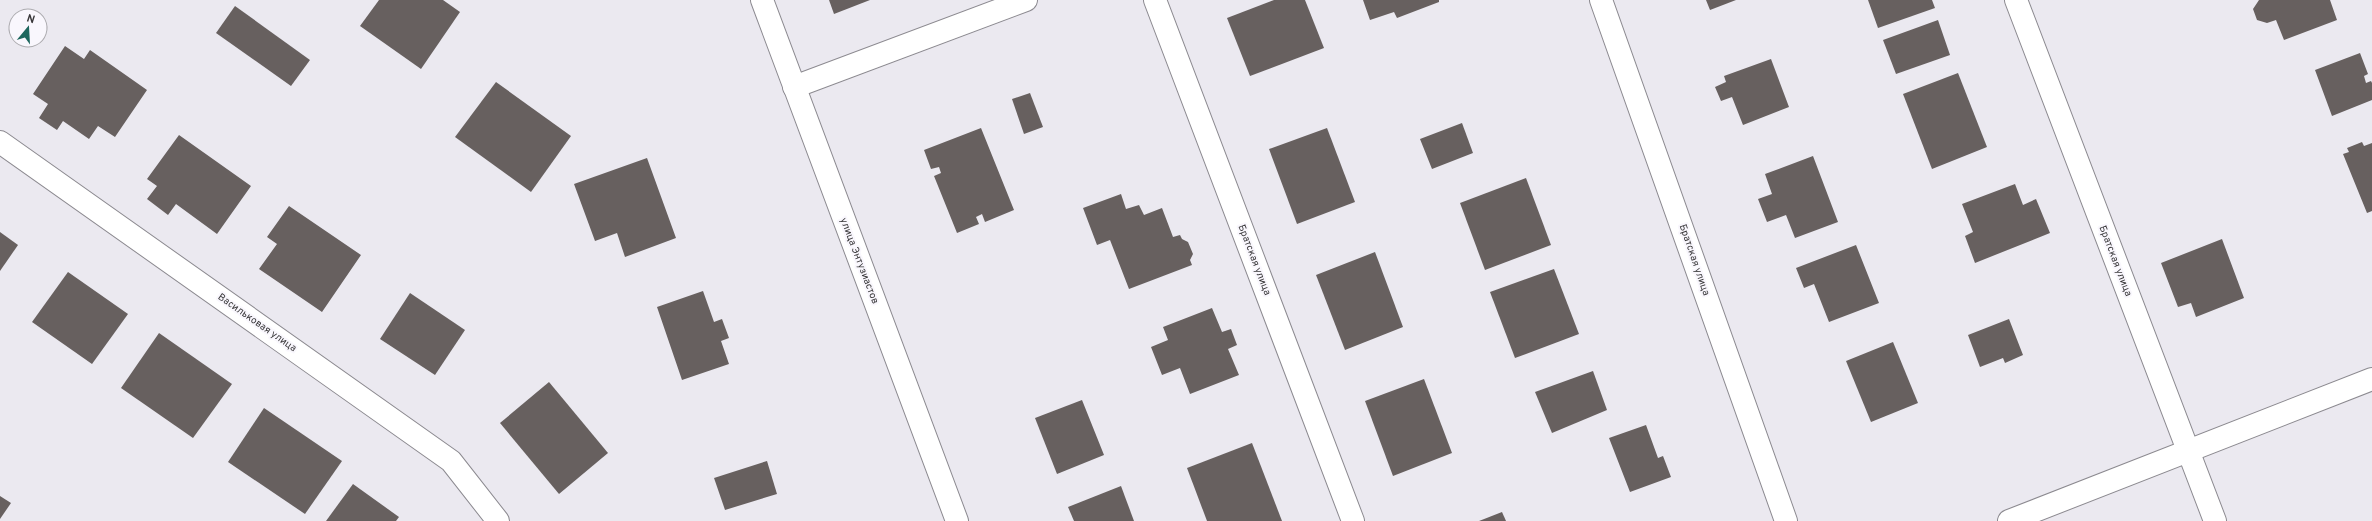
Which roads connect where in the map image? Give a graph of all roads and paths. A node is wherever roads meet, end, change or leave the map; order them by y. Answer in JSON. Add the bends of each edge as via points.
{"nodes":[{"id":1,"x":762,"y":0,"type":"edge"},
{"id":2,"x":1026,"y":0,"type":"edge"},
{"id":3,"x":1155,"y":0,"type":"edge"},
{"id":4,"x":1602,"y":0,"type":"edge"},
{"id":5,"x":2016,"y":0,"type":"edge"},
{"id":6,"x":794,"y":87,"type":"junction"},
{"id":7,"x":0,"y":142,"type":"edge"},
{"id":8,"x":2372,"y":379,"type":"edge"},
{"id":9,"x":2187,"y":450,"type":"junction"},
{"id":10,"x":498,"y":521,"type":"edge"},
{"id":11,"x":957,"y":521,"type":"edge"},
{"id":12,"x":1353,"y":521,"type":"edge"},
{"id":13,"x":1786,"y":521,"type":"edge"},
{"id":14,"x":2009,"y":521,"type":"edge"},
{"id":15,"x":2215,"y":521,"type":"edge"}],
"edges":[{"from":1,"to":6,"type":"street","name":"улица Энтузиастов"},
{"from":2,"to":6,"type":"street"},
{"from":3,"to":12,"type":"street","name":"Братская улица"},
{"from":4,"to":13,"type":"street","name":"Братская улица"},
{"from":5,"to":9,"type":"street","name":"Братская улица"},
{"from":6,"to":11,"type":"street","name":"улица Энтузиастов"},
{"from":7,"to":10,"type":"street","name":"Васильковая улица","via":[[451,461]]},
{"from":8,"to":9,"type":"street"},
{"from":9,"to":14,"type":"street"},
{"from":9,"to":15,"type":"street","name":"Братская улица"}]}
